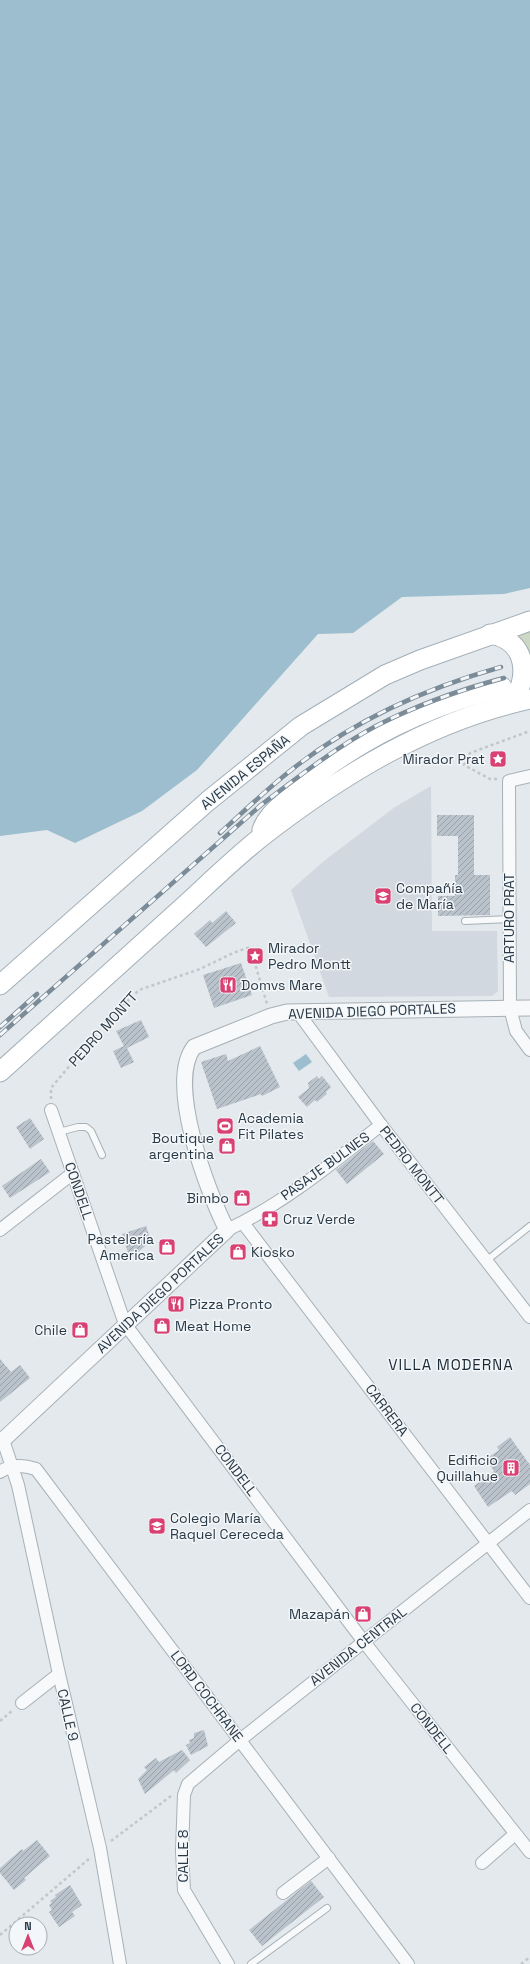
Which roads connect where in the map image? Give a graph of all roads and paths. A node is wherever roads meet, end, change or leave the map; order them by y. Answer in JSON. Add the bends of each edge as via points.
{"nodes":[{"id":1,"x":530,"y":621,"type":"edge"},
{"id":2,"x":490,"y":634,"type":"junction"},
{"id":3,"x":502,"y":687,"type":"dead end"},
{"id":4,"x":521,"y":701,"type":"edge"},
{"id":5,"x":530,"y":731,"type":"edge"},
{"id":6,"x":530,"y":776,"type":"edge"},
{"id":7,"x":509,"y":781,"type":"junction"},
{"id":8,"x":259,"y":839,"type":"junction"},
{"id":9,"x":510,"y":919,"type":"junction"},
{"id":10,"x":466,"y":921,"type":"dead end"},
{"id":11,"x":0,"y":985,"type":"edge"},
{"id":12,"x":510,"y":1008,"type":"junction"},
{"id":13,"x":530,"y":1008,"type":"edge"},
{"id":14,"x":298,"y":1011,"type":"junction"},
{"id":15,"x":271,"y":1016,"type":"junction"},
{"id":16,"x":530,"y":1050,"type":"edge"},
{"id":17,"x":0,"y":1072,"type":"edge"},
{"id":18,"x":51,"y":1110,"type":"joint"},
{"id":19,"x":381,"y":1125,"type":"junction"},
{"id":20,"x":59,"y":1132,"type":"junction"},
{"id":21,"x":102,"y":1155,"type":"dead end"},
{"id":22,"x":73,"y":1173,"type":"junction"},
{"id":23,"x":243,"y":1222,"type":"junction"},
{"id":24,"x":530,"y":1226,"type":"edge"},
{"id":25,"x":0,"y":1230,"type":"edge"},
{"id":26,"x":227,"y":1230,"type":"junction"},
{"id":27,"x":486,"y":1261,"type":"junction"},
{"id":28,"x":530,"y":1317,"type":"edge"},
{"id":29,"x":125,"y":1324,"type":"junction"},
{"id":30,"x":2,"y":1441,"type":"edge"},
{"id":31,"x":13,"y":1466,"type":"junction"},
{"id":32,"x":0,"y":1472,"type":"edge"},
{"id":33,"x":530,"y":1510,"type":"edge"},
{"id":34,"x":488,"y":1543,"type":"junction"},
{"id":35,"x":530,"y":1598,"type":"edge"},
{"id":36,"x":364,"y":1642,"type":"junction"},
{"id":37,"x":59,"y":1674,"type":"junction"},
{"id":38,"x":22,"y":1703,"type":"joint"},
{"id":39,"x":0,"y":1721,"type":"edge"},
{"id":40,"x":240,"y":1740,"type":"junction"},
{"id":41,"x":188,"y":1784,"type":"joint"},
{"id":42,"x":516,"y":1834,"type":"junction"},
{"id":43,"x":530,"y":1852,"type":"edge"},
{"id":44,"x":329,"y":1858,"type":"junction"},
{"id":45,"x":482,"y":1862,"type":"dead end"},
{"id":46,"x":283,"y":1893,"type":"dead end"},
{"id":47,"x":327,"y":1908,"type":"dead end"},
{"id":48,"x":530,"y":1957,"type":"edge"},
{"id":49,"x":120,"y":1964,"type":"edge"},
{"id":50,"x":228,"y":1964,"type":"edge"},
{"id":51,"x":251,"y":1964,"type":"edge"},
{"id":52,"x":408,"y":1964,"type":"edge"},
{"id":53,"x":521,"y":1964,"type":"edge"}],
"edges":[{"from":1,"to":2,"type":"main road","name":"AVENIDA ESPAÑA"},
{"from":2,"to":4,"type":"main road","via":[[511,641],[525,659],[526,683]]},
{"from":2,"to":11,"type":"main road","name":"AVENIDA ESPAÑA","via":[[385,675],[301,726],[208,801]]},
{"from":3,"to":8,"type":"main road","via":[[429,710],[342,757],[303,786],[265,820]]},
{"from":4,"to":8,"type":"main road","via":[[459,720],[369,763],[332,785]]},
{"from":5,"to":7,"type":"path","via":[[470,753],[464,764],[490,779]]},
{"from":6,"to":7,"type":"street"},
{"from":7,"to":9,"type":"street","name":"ARTURO PRAT"},
{"from":8,"to":17,"type":"main road"},
{"from":9,"to":10,"type":"lane"},
{"from":9,"to":12,"type":"street","name":"ARTURO PRAT"},
{"from":12,"to":13,"type":"street","name":"AVENIDA DIEGO PORTALES"},
{"from":12,"to":14,"type":"street","name":"AVENIDA DIEGO PORTALES"},
{"from":12,"to":16,"type":"street","name":"ARTURO PRAT","via":[[516,1031]]},
{"from":14,"to":15,"type":"street","name":"AVENIDA DIEGO PORTALES"},
{"from":14,"to":19,"type":"street","name":"PEDRO MONTT"},
{"from":15,"to":18,"type":"path","name":"PEDRO MONTT","via":[[250,947],[139,990],[106,1022],[51,1088]]},
{"from":15,"to":26,"type":"street","name":"AVENIDA DIEGO PORTALES","via":[[194,1047],[188,1055],[185,1074],[187,1107],[197,1156]]},
{"from":18,"to":20,"type":"street","name":"CONDELL"},
{"from":19,"to":23,"type":"street","name":"PASAJE BULNES","via":[[312,1179]]},
{"from":19,"to":27,"type":"street","name":"PEDRO MONTT"},
{"from":20,"to":21,"type":"lane","via":[[86,1126]]},
{"from":20,"to":22,"type":"street","name":"CONDELL"},
{"from":22,"to":25,"type":"street"},
{"from":22,"to":29,"type":"street","name":"CONDELL"},
{"from":23,"to":26,"type":"street","name":"PASAJE BULNES"},
{"from":23,"to":34,"type":"street","name":"CARRERA"},
{"from":24,"to":27,"type":"lane"},
{"from":26,"to":29,"type":"street","name":"AVENIDA DIEGO PORTALES"},
{"from":27,"to":28,"type":"street","name":"PEDRO MONTT"},
{"from":29,"to":30,"type":"street","name":"AVENIDA DIEGO PORTALES"},
{"from":29,"to":36,"type":"street","name":"CONDELL"},
{"from":30,"to":31,"type":"street"},
{"from":31,"to":32,"type":"street"},
{"from":31,"to":37,"type":"street","name":"CALLE 9"},
{"from":31,"to":40,"type":"street","name":"LORD COCHRANE","via":[[36,1469]]},
{"from":33,"to":34,"type":"street","name":"AVENIDA CENTRAL"},
{"from":34,"to":35,"type":"street","name":"CARRERA"},
{"from":34,"to":36,"type":"street","name":"AVENIDA CENTRAL"},
{"from":36,"to":40,"type":"street","name":"AVENIDA CENTRAL"},
{"from":36,"to":42,"type":"street","name":"CONDELL"},
{"from":37,"to":38,"type":"street"},
{"from":37,"to":49,"type":"street","name":"CALLE 9","via":[[100,1848]]},
{"from":38,"to":39,"type":"path"},
{"from":40,"to":41,"type":"street","name":"AVENIDA CENTRAL"},
{"from":40,"to":44,"type":"street","name":"LORD COCHRANE"},
{"from":41,"to":50,"type":"street","name":"CALLE 8","via":[[183,1811],[184,1890]]},
{"from":42,"to":43,"type":"street","name":"CONDELL"},
{"from":42,"to":45,"type":"street"},
{"from":44,"to":46,"type":"street"},
{"from":44,"to":52,"type":"street","name":"LORD COCHRANE"},
{"from":47,"to":51,"type":"lane"},
{"from":48,"to":53,"type":"path"}]}
